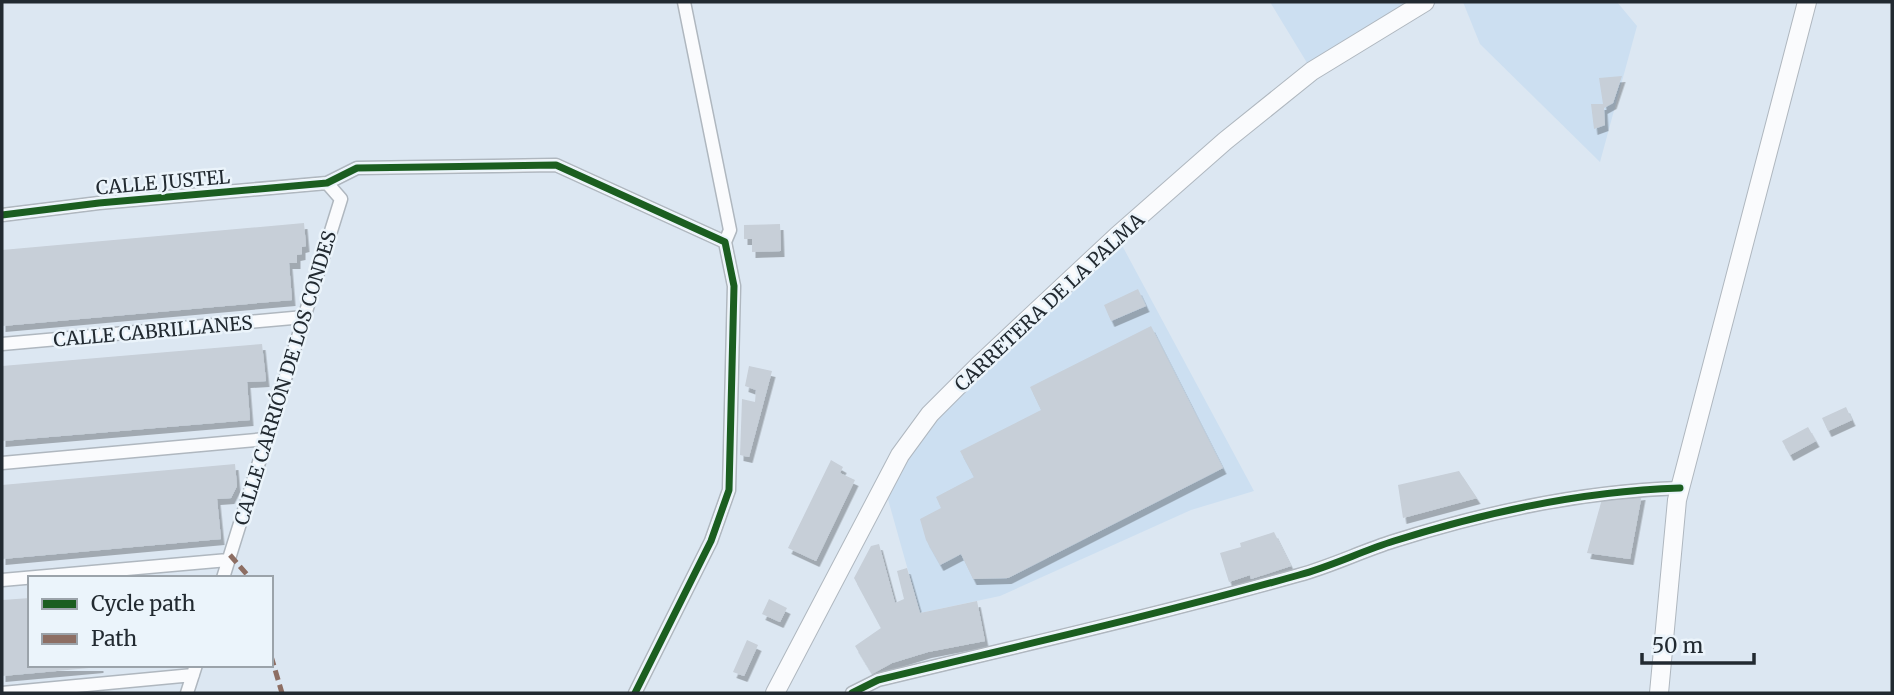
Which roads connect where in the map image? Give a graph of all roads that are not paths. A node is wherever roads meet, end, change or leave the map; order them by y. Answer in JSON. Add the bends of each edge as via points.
{"nodes":[{"id":1,"x":684,"y":2,"type":"edge"},
{"id":2,"x":1425,"y":2,"type":"edge"},
{"id":3,"x":1807,"y":2,"type":"edge"},
{"id":4,"x":327,"y":183,"type":"junction"},
{"id":5,"x":2,"y":215,"type":"edge"},
{"id":6,"x":725,"y":242,"type":"junction"},
{"id":7,"x":304,"y":317,"type":"junction"},
{"id":8,"x":2,"y":344,"type":"edge"},
{"id":9,"x":266,"y":439,"type":"junction"},
{"id":10,"x":2,"y":463,"type":"edge"},
{"id":11,"x":1680,"y":488,"type":"junction"},
{"id":12,"x":228,"y":560,"type":"junction"},
{"id":13,"x":47,"y":576,"type":"edge"},
{"id":14,"x":224,"y":576,"type":"edge"},
{"id":15,"x":28,"y":578,"type":"edge"},
{"id":16,"x":2,"y":580,"type":"edge"},
{"id":17,"x":194,"y":670,"type":"edge"},
{"id":18,"x":2,"y":693,"type":"edge"},
{"id":19,"x":187,"y":693,"type":"edge"},
{"id":20,"x":635,"y":693,"type":"edge"},
{"id":21,"x":775,"y":693,"type":"edge"},
{"id":22,"x":852,"y":693,"type":"edge"},
{"id":23,"x":1659,"y":693,"type":"edge"}],
"edges":[{"from":1,"to":6,"type":"street","via":[[730,230]]},
{"from":2,"to":21,"type":"main road","name":"CARRETERA DE LA PALMA","via":[[1312,71],[1225,141],[1117,236],[930,415],[900,455]]},
{"from":3,"to":11,"type":"main road"},
{"from":4,"to":5,"type":"street","name":"CALLE JUSTEL"},
{"from":4,"to":6,"type":"street","via":[[356,168],[556,165]]},
{"from":4,"to":7,"type":"street","name":"CALLE CARRIÓN DE LOS CONDES","via":[[341,199]]},
{"from":6,"to":20,"type":"street","via":[[734,286],[729,490],[711,541]]},
{"from":7,"to":8,"type":"street","name":"CALLE CABRILLANES"},
{"from":7,"to":9,"type":"street","name":"CALLE CARRIÓN DE LOS CONDES"},
{"from":9,"to":10,"type":"street"},
{"from":9,"to":12,"type":"street","name":"CALLE CARRIÓN DE LOS CONDES"},
{"from":11,"to":22,"type":"street","via":[[1564,499],[1475,517],[1304,573],[878,680]]},
{"from":11,"to":23,"type":"main road"},
{"from":12,"to":13,"type":"street"},
{"from":12,"to":14,"type":"street","name":"CALLE CARRIÓN DE LOS CONDES"},
{"from":15,"to":16,"type":"street"},
{"from":17,"to":18,"type":"street"},
{"from":17,"to":19,"type":"street"}]}
